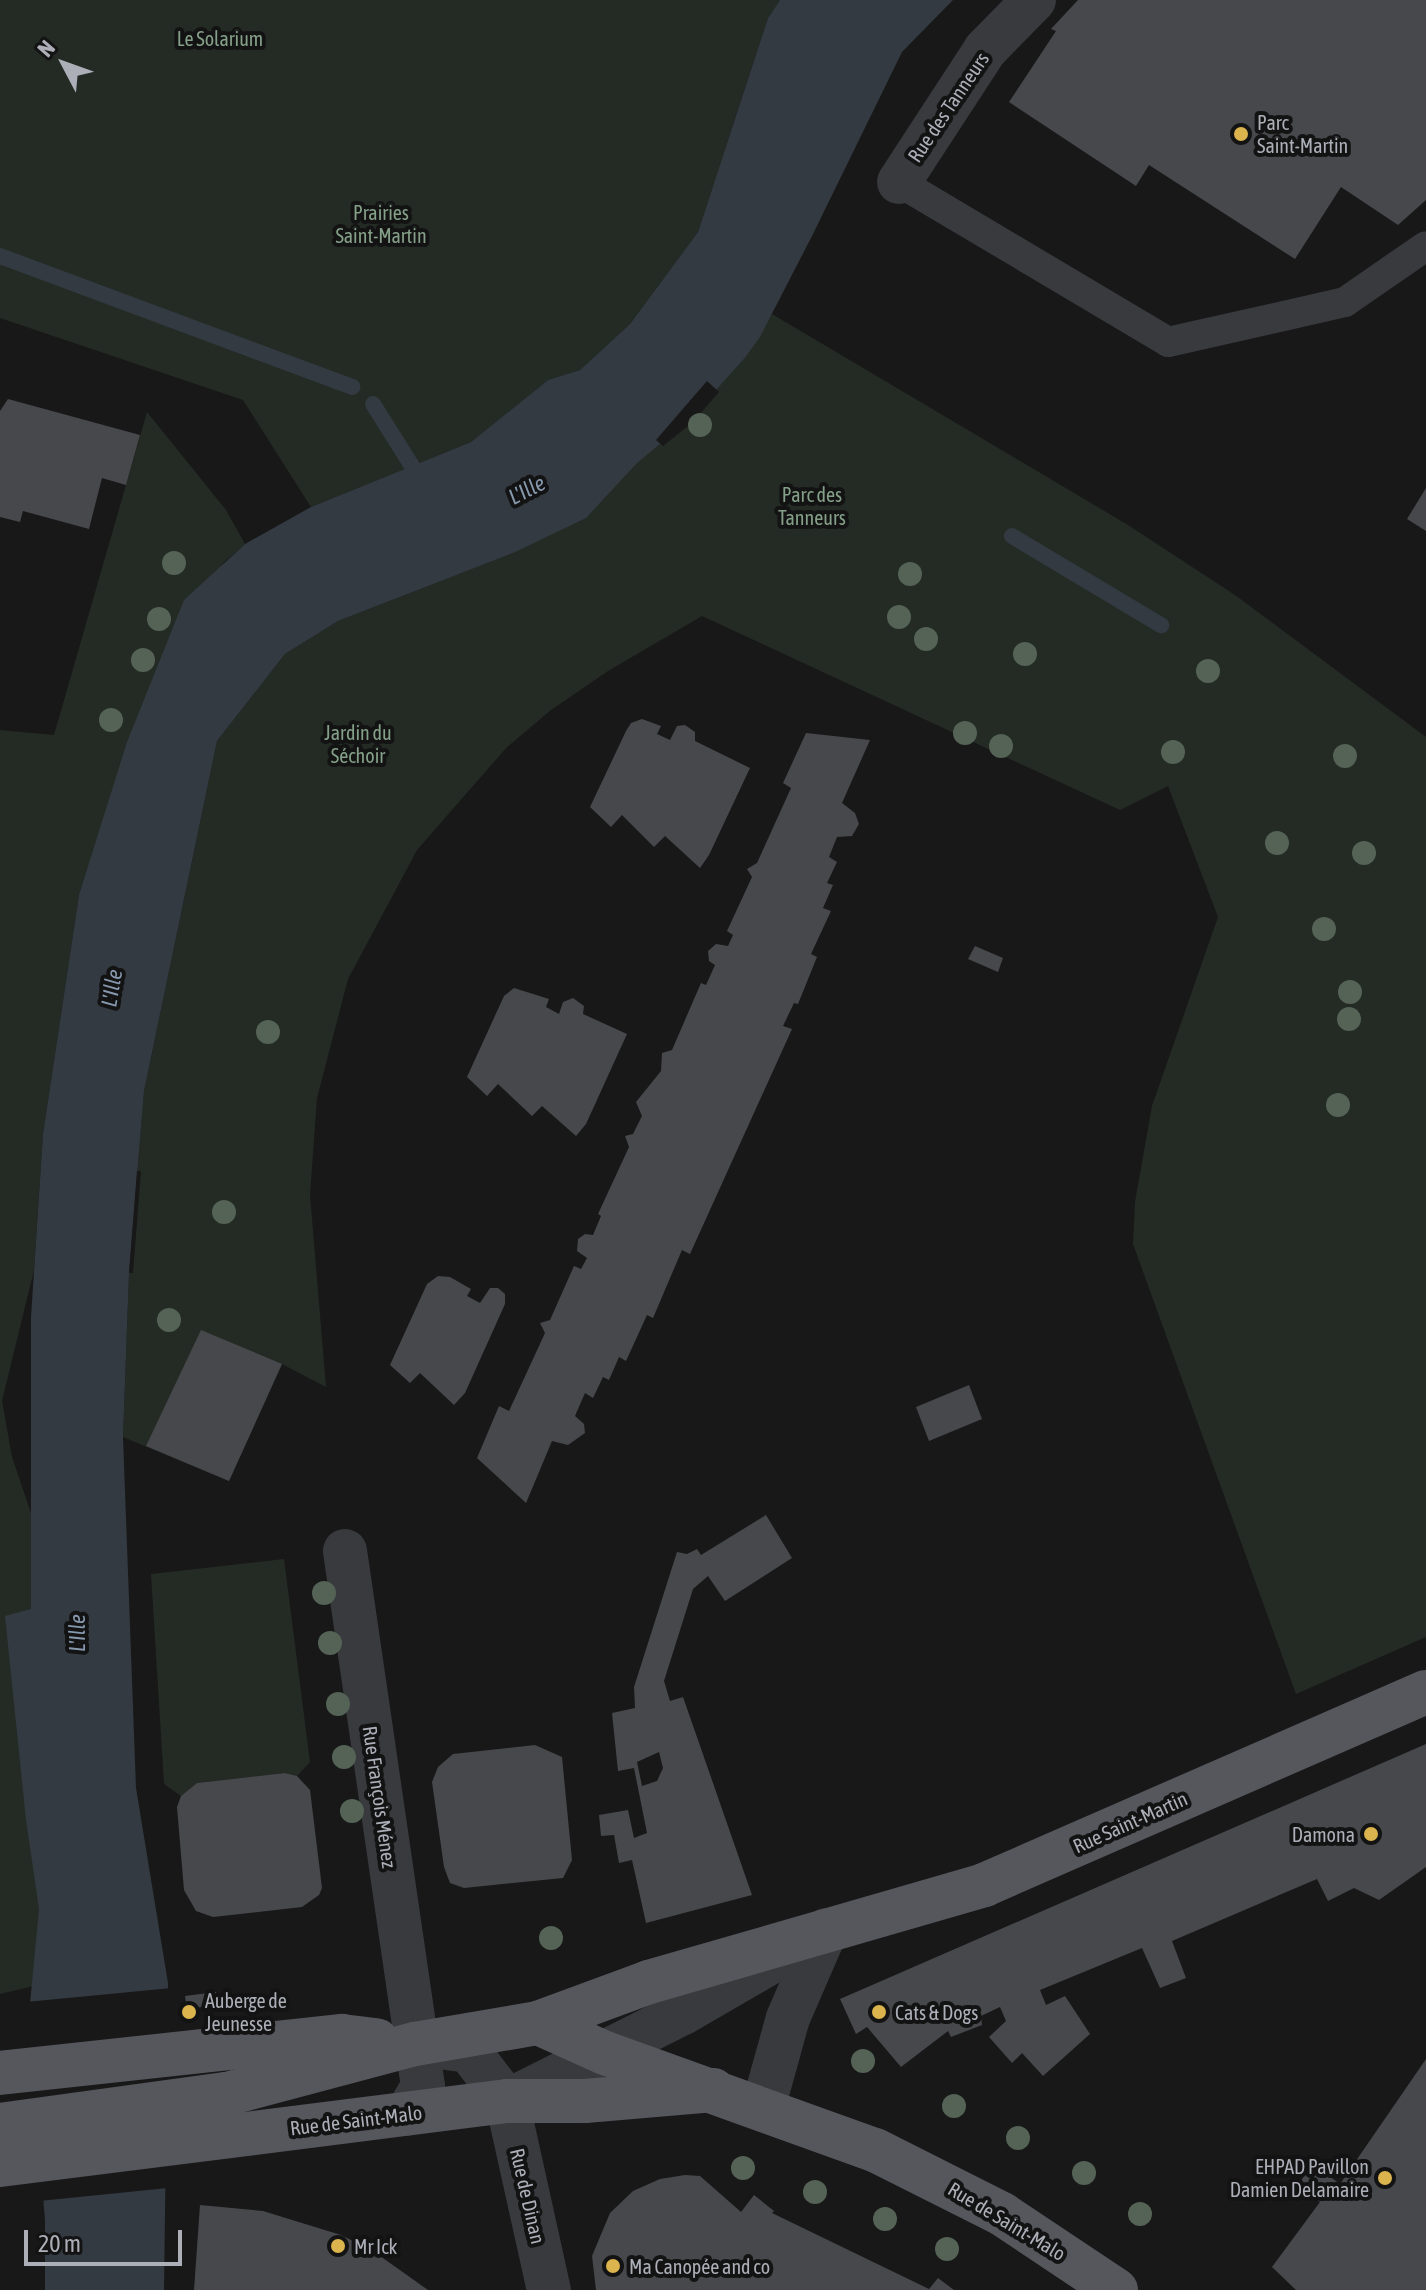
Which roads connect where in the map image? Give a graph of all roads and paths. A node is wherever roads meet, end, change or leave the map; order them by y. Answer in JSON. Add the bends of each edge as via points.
{"nodes":[{"id":1,"x":1034,"y":0,"type":"edge"},
{"id":2,"x":899,"y":182,"type":"joint"},
{"id":3,"x":1426,"y":246,"type":"edge"},
{"id":4,"x":345,"y":1551,"type":"dead end"},
{"id":5,"x":1426,"y":1692,"type":"edge"},
{"id":6,"x":826,"y":1930,"type":"junction"},
{"id":7,"x":538,"y":2023,"type":"junction"},
{"id":8,"x":415,"y":2044,"type":"junction"},
{"id":9,"x":605,"y":2053,"type":"junction"},
{"id":10,"x":0,"y":2073,"type":"edge"},
{"id":11,"x":714,"y":2090,"type":"junction"},
{"id":12,"x":507,"y":2101,"type":"junction"},
{"id":13,"x":763,"y":2108,"type":"junction"},
{"id":14,"x":407,"y":2114,"type":"junction"},
{"id":15,"x":229,"y":2115,"type":"junction"},
{"id":16,"x":0,"y":2125,"type":"edge"},
{"id":17,"x":0,"y":2165,"type":"edge"},
{"id":18,"x":549,"y":2290,"type":"edge"},
{"id":19,"x":1116,"y":2290,"type":"edge"}],
"edges":[{"from":1,"to":2,"type":"street","name":"Rue des Tanneurs","via":[[985,50]]},
{"from":2,"to":3,"type":"lane","via":[[1168,342],[1345,302]]},
{"from":4,"to":8,"type":"street","name":"Rue François Ménez"},
{"from":5,"to":6,"type":"main road","name":"Rue Saint-Martin","via":[[984,1885]]},
{"from":6,"to":7,"type":"main road","name":"Rue Saint-Martin","via":[[649,1982]]},
{"from":6,"to":9,"type":"street","name":"Rue Saint-Martin"},
{"from":6,"to":13,"type":"street","via":[[788,2018]]},
{"from":7,"to":8,"type":"main road","name":"Rue de Saint-Malo"},
{"from":7,"to":9,"type":"main road","name":"Rue de Saint-Malo"},
{"from":8,"to":10,"type":"main road","name":"Rue de Saint-Malo","via":[[342,2036]]},
{"from":8,"to":12,"type":"street","via":[[469,2051]]},
{"from":8,"to":14,"type":"street","name":"Rue François Ménez","via":[[423,2086]]},
{"from":8,"to":15,"type":"main road","name":"Rue de Saint-Malo"},
{"from":9,"to":11,"type":"main road","name":"Rue de Saint-Malo"},
{"from":9,"to":12,"type":"street","name":"Rue Saint-Martin"},
{"from":11,"to":12,"type":"main road","name":"Rue de Saint-Malo","via":[[585,2101]]},
{"from":11,"to":13,"type":"main road","name":"Rue de Saint-Malo"},
{"from":12,"to":14,"type":"main road","name":"Rue de Saint-Malo"},
{"from":12,"to":18,"type":"street","name":"Rue de Dinan"},
{"from":13,"to":19,"type":"main road","name":"Rue de Saint-Malo","via":[[875,2150],[963,2192]]},
{"from":14,"to":15,"type":"main road","name":"Rue de Saint-Malo"},
{"from":15,"to":16,"type":"main road","name":"Rue de Saint-Malo"},
{"from":15,"to":17,"type":"main road","name":"Rue de Saint-Malo"}]}
